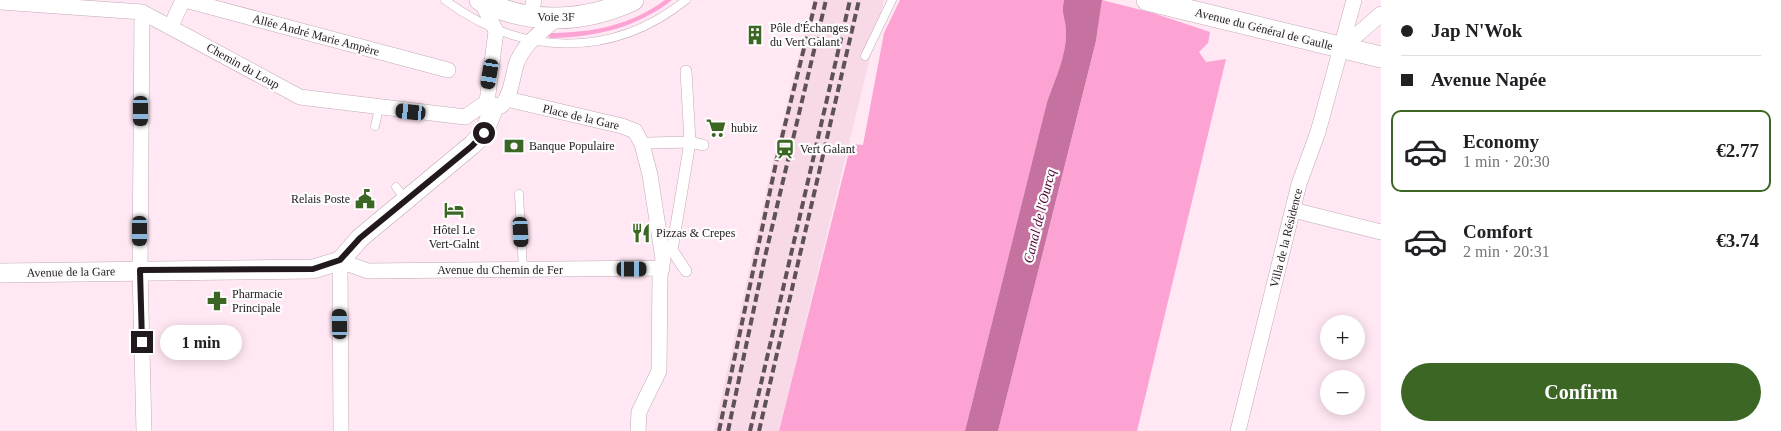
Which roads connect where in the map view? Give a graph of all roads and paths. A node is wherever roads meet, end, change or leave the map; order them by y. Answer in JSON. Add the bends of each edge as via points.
{"nodes":[{"id":1,"x":184,"y":0,"type":"edge"},
{"id":2,"x":445,"y":0,"type":"edge"},
{"id":3,"x":481,"y":0,"type":"edge"},
{"id":4,"x":633,"y":0,"type":"edge"},
{"id":5,"x":686,"y":0,"type":"edge"},
{"id":6,"x":892,"y":0,"type":"edge"},
{"id":7,"x":1147,"y":0,"type":"edge"},
{"id":8,"x":1354,"y":0,"type":"edge"},
{"id":9,"x":0,"y":2,"type":"edge"},
{"id":10,"x":23,"y":2,"type":"edge"},
{"id":11,"x":526,"y":8,"type":"edge"},
{"id":12,"x":142,"y":12,"type":"junction"},
{"id":13,"x":1381,"y":14,"type":"edge"},
{"id":14,"x":556,"y":19,"type":"junction"},
{"id":15,"x":171,"y":26,"type":"junction"},
{"id":16,"x":496,"y":31,"type":"junction"},
{"id":17,"x":530,"y":41,"type":"junction"},
{"id":18,"x":1342,"y":48,"type":"junction"},
{"id":19,"x":865,"y":56,"type":"dead end"},
{"id":20,"x":1381,"y":57,"type":"edge"},
{"id":21,"x":448,"y":70,"type":"dead end"},
{"id":22,"x":686,"y":71,"type":"dead end"},
{"id":23,"x":496,"y":103,"type":"junction"},
{"id":24,"x":378,"y":108,"type":"junction"},
{"id":25,"x":375,"y":126,"type":"dead end"},
{"id":26,"x":690,"y":142,"type":"junction"},
{"id":27,"x":649,"y":143,"type":"dead end"},
{"id":28,"x":704,"y":145,"type":"dead end"},
{"id":29,"x":518,"y":194,"type":"dead end"},
{"id":30,"x":1293,"y":210,"type":"junction"},
{"id":31,"x":1381,"y":232,"type":"edge"},
{"id":32,"x":340,"y":260,"type":"junction"},
{"id":33,"x":662,"y":268,"type":"junction"},
{"id":34,"x":140,"y":270,"type":"junction"},
{"id":35,"x":523,"y":270,"type":"junction"},
{"id":36,"x":686,"y":271,"type":"dead end"},
{"id":37,"x":0,"y":273,"type":"edge"},
{"id":38,"x":144,"y":431,"type":"edge"},
{"id":39,"x":341,"y":431,"type":"edge"},
{"id":40,"x":638,"y":431,"type":"edge"},
{"id":41,"x":1238,"y":431,"type":"edge"}],
"edges":[{"from":1,"to":15,"type":"street","name":"Allée André Marie Ampère"},
{"from":1,"to":21,"type":"street","name":"Allée André Marie Ampère"},
{"from":2,"to":16,"type":"lane","via":[[464,15]]},
{"from":3,"to":11,"type":"main road","name":"Voie 3F"},
{"from":3,"to":16,"type":"street"},
{"from":4,"to":14,"type":"main road","name":"Voie 3F","via":[[586,16]]},
{"from":5,"to":17,"type":"lane","via":[[651,23],[603,41],[568,44]]},
{"from":6,"to":19,"type":"lane"},
{"from":7,"to":18,"type":"main road","name":"Avenue du Général de Gaulle"},
{"from":8,"to":18,"type":"street","name":"Villa de la Résidence"},
{"from":9,"to":10,"type":"street","name":"Chemin du Loup"},
{"from":10,"to":12,"type":"street","name":"Chemin du Loup"},
{"from":11,"to":14,"type":"main road","name":"Voie 3F"},
{"from":12,"to":15,"type":"street","name":"Chemin du Loup"},
{"from":12,"to":34,"type":"street"},
{"from":13,"to":18,"type":"street"},
{"from":14,"to":17,"type":"street"},
{"from":15,"to":24,"type":"street","name":"Chemin du Loup","via":[[300,97]]},
{"from":16,"to":17,"type":"lane"},
{"from":16,"to":23,"type":"street"},
{"from":17,"to":23,"type":"street"},
{"from":18,"to":20,"type":"main road","name":"Avenue du Général de Gaulle"},
{"from":18,"to":30,"type":"street","name":"Villa de la Résidence","via":[[1324,134],[1299,184]]},
{"from":22,"to":26,"type":"street"},
{"from":23,"to":24,"type":"street","name":"Chemin du Loup","via":[[465,117]]},
{"from":23,"to":32,"type":"street","name":"Avenue de la Gare","via":[[484,133],[401,193]]},
{"from":23,"to":33,"type":"street","name":"Place de la Gare","via":[[622,126],[634,131],[642,144],[650,175]]},
{"from":24,"to":25,"type":"lane"},
{"from":26,"to":27,"type":"street"},
{"from":26,"to":28,"type":"street"},
{"from":26,"to":36,"type":"street","via":[[670,250]]},
{"from":29,"to":35,"type":"lane"},
{"from":30,"to":31,"type":"street"},
{"from":30,"to":41,"type":"street","name":"Villa de la Résidence"},
{"from":32,"to":34,"type":"street","name":"Avenue de la Gare","via":[[313,269]]},
{"from":32,"to":35,"type":"street","name":"Avenue du Chemin de Fer","via":[[368,271]]},
{"from":32,"to":39,"type":"street"},
{"from":33,"to":35,"type":"street","name":"Avenue du Chemin de Fer"},
{"from":33,"to":40,"type":"street","via":[[659,371],[639,412]]},
{"from":34,"to":37,"type":"street","name":"Avenue de la Gare"},
{"from":34,"to":38,"type":"street"}]}
